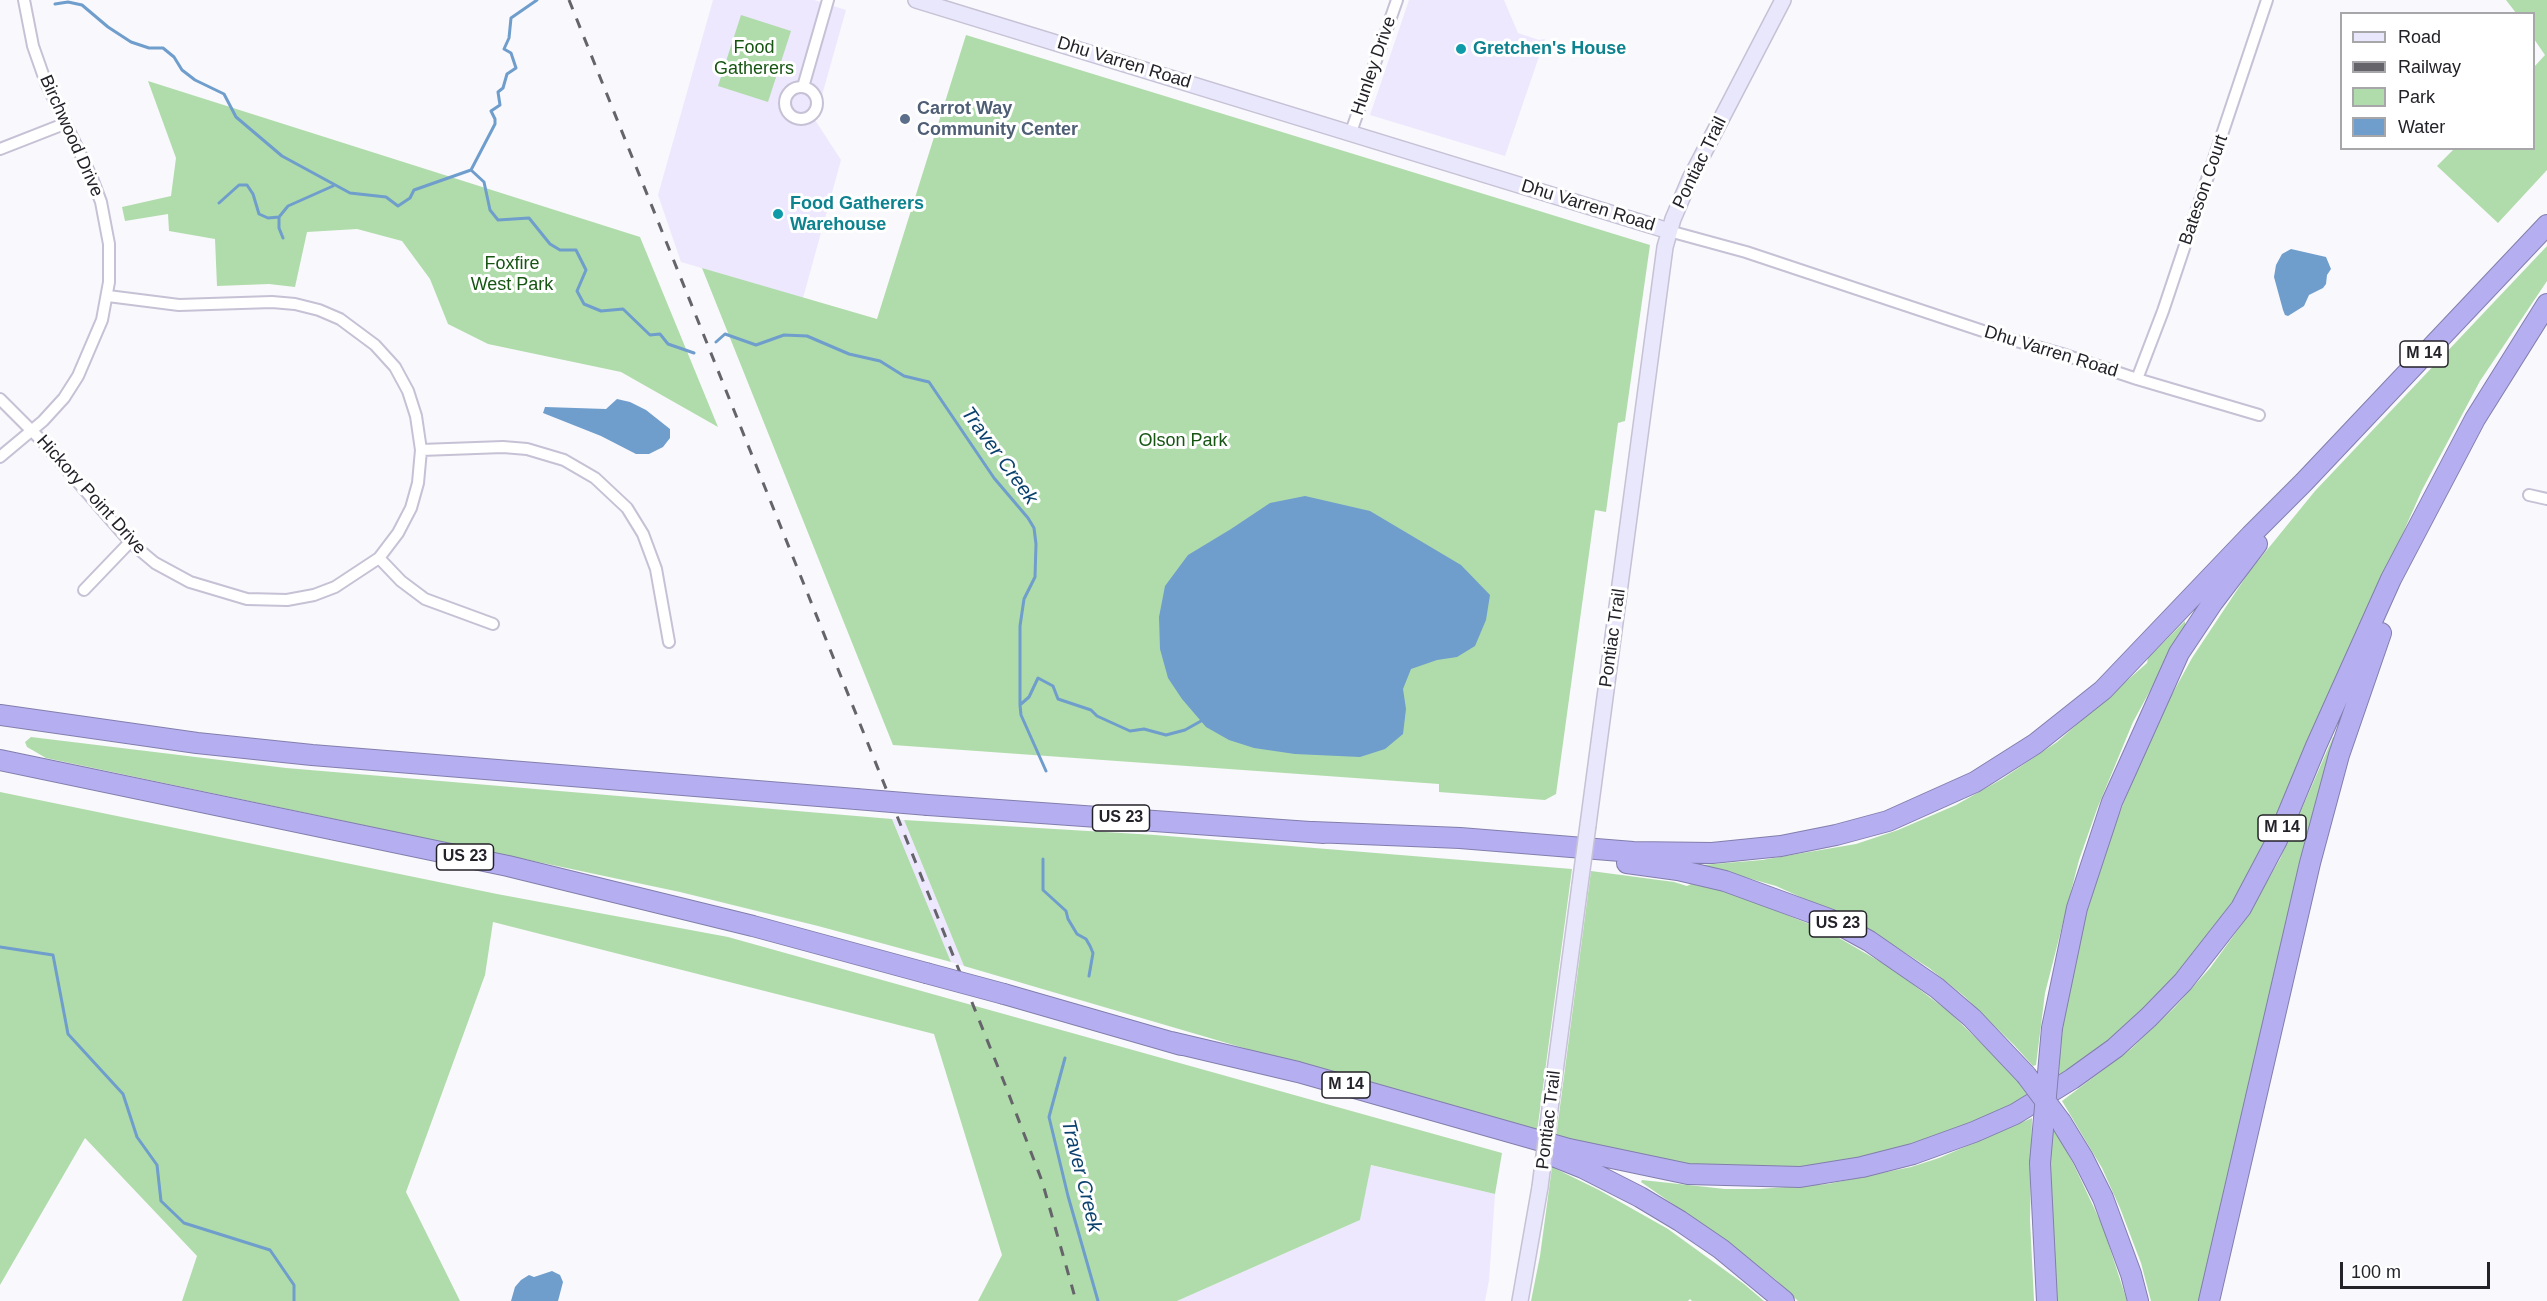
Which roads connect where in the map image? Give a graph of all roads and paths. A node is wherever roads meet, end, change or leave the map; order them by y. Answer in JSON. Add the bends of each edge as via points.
{"nodes":[{"id":1,"x":24,"y":0,"type":"edge"},
{"id":2,"x":828,"y":0,"type":"edge"},
{"id":3,"x":916,"y":0,"type":"edge"},
{"id":4,"x":1397,"y":0,"type":"edge"},
{"id":5,"x":1783,"y":0,"type":"edge"},
{"id":6,"x":2267,"y":0,"type":"edge"},
{"id":7,"x":803,"y":87,"type":"dead end"},
{"id":8,"x":64,"y":123,"type":"junction"},
{"id":9,"x":1351,"y":132,"type":"junction"},
{"id":10,"x":0,"y":149,"type":"edge"},
{"id":11,"x":2547,"y":225,"type":"edge"},
{"id":12,"x":1669,"y":231,"type":"junction"},
{"id":13,"x":108,"y":296,"type":"junction"},
{"id":14,"x":2547,"y":304,"type":"edge"},
{"id":15,"x":2138,"y":379,"type":"junction"},
{"id":16,"x":0,"y":399,"type":"edge"},
{"id":17,"x":2259,"y":415,"type":"dead end"},
{"id":18,"x":32,"y":430,"type":"junction"},
{"id":19,"x":421,"y":450,"type":"junction"},
{"id":20,"x":0,"y":457,"type":"edge"},
{"id":21,"x":2304,"y":482,"type":"junction"},
{"id":22,"x":2529,"y":495,"type":"dead end"},
{"id":23,"x":2547,"y":499,"type":"edge"},
{"id":24,"x":2419,"y":526,"type":"junction"},
{"id":25,"x":130,"y":542,"type":"junction"},
{"id":26,"x":379,"y":558,"type":"junction"},
{"id":27,"x":84,"y":590,"type":"dead end"},
{"id":28,"x":493,"y":624,"type":"dead end"},
{"id":29,"x":669,"y":642,"type":"dead end"},
{"id":30,"x":0,"y":715,"type":"edge"},
{"id":31,"x":0,"y":760,"type":"edge"},
{"id":32,"x":1313,"y":832,"type":"junction"},
{"id":33,"x":1171,"y":1042,"type":"junction"},
{"id":34,"x":1520,"y":1301,"type":"edge"},
{"id":35,"x":1784,"y":1301,"type":"edge"},
{"id":36,"x":2047,"y":1301,"type":"edge"},
{"id":37,"x":2138,"y":1301,"type":"edge"},
{"id":38,"x":2209,"y":1301,"type":"edge"}],
"edges":[{"from":1,"to":8,"type":"street","name":"Birchwood Drive","via":[[39,64]]},
{"from":2,"to":7,"type":"street"},
{"from":3,"to":9,"type":"main road","name":"Dhu Varren Road"},
{"from":4,"to":9,"type":"street","name":"Hunley Drive"},
{"from":5,"to":12,"type":"main road","name":"Pontiac Trail","via":[[1700,158]]},
{"from":6,"to":15,"type":"street","name":"Bateson Court"},
{"from":8,"to":10,"type":"street"},
{"from":8,"to":13,"type":"street","name":"Birchwood Drive","via":[[92,178],[103,211],[110,256]]},
{"from":9,"to":12,"type":"main road","name":"Dhu Varren Road"},
{"from":11,"to":21,"type":"highway","number":"M 14"},
{"from":12,"to":15,"type":"street","name":"Dhu Varren Road","via":[[1746,252]]},
{"from":12,"to":34,"type":"main road","name":"Pontiac Trail","bridge":true,"via":[[1540,1187]]},
{"from":13,"to":18,"type":"street","name":"Birchwood Drive","via":[[94,345],[78,376],[64,398]]},
{"from":13,"to":19,"type":"street","name":"Hickory Point Drive","via":[[179,304],[286,303],[340,319],[375,345],[400,375],[416,416]]},
{"from":14,"to":24,"type":"highway","number":"M 14","via":[[2475,419]]},
{"from":15,"to":17,"type":"street","name":"Dhu Varren Road"},
{"from":16,"to":18,"type":"street","name":"Hickory Point Drive"},
{"from":18,"to":20,"type":"street","name":"Birchwood Drive"},
{"from":18,"to":25,"type":"street","name":"Hickory Point Drive"},
{"from":19,"to":26,"type":"street","name":"Hickory Point Drive","via":[[411,508]]},
{"from":19,"to":29,"type":"street","via":[[527,449],[564,460],[595,478],[627,508],[643,534],[656,569]]},
{"from":21,"to":32,"type":"highway","number":"M 14","via":[[2103,690],[2061,725],[1975,782],[1888,821],[1781,846],[1712,853],[1624,852],[1460,838]]},
{"from":21,"to":36,"type":"highway","bridge":true,"via":[[2179,653],[2112,802],[2077,908],[2052,1028],[2040,1163]]},
{"from":22,"to":23,"type":"street"},
{"from":24,"to":33,"type":"highway","number":"M 14","via":[[2391,579],[2277,840],[2241,908],[2220,938],[2183,982],[2115,1048],[2015,1114],[1974,1132],[1862,1167],[1800,1176],[1688,1174],[1569,1149],[1298,1071]]},
{"from":24,"to":38,"type":"highway","via":[[2366,669],[2333,777]]},
{"from":25,"to":26,"type":"street","name":"Hickory Point Drive","via":[[155,563],[190,582],[264,601],[323,592]]},
{"from":25,"to":27,"type":"street"},
{"from":26,"to":28,"type":"street","via":[[425,599]]},
{"from":30,"to":32,"type":"highway","number":"US 23","bridge":true,"via":[[312,754]]},
{"from":31,"to":33,"type":"highway","number":"US 23","bridge":true,"via":[[508,866],[753,926]]},
{"from":32,"to":37,"type":"highway","number":"US 23","bridge":true,"via":[[1677,870],[1736,884],[1829,919],[1869,941],[1937,988],[1972,1018],[2026,1075],[2084,1158],[2103,1198]]},
{"from":33,"to":35,"type":"highway","number":"US 23","via":[[1519,1143],[1582,1168],[1680,1221],[1731,1256]]}]}
